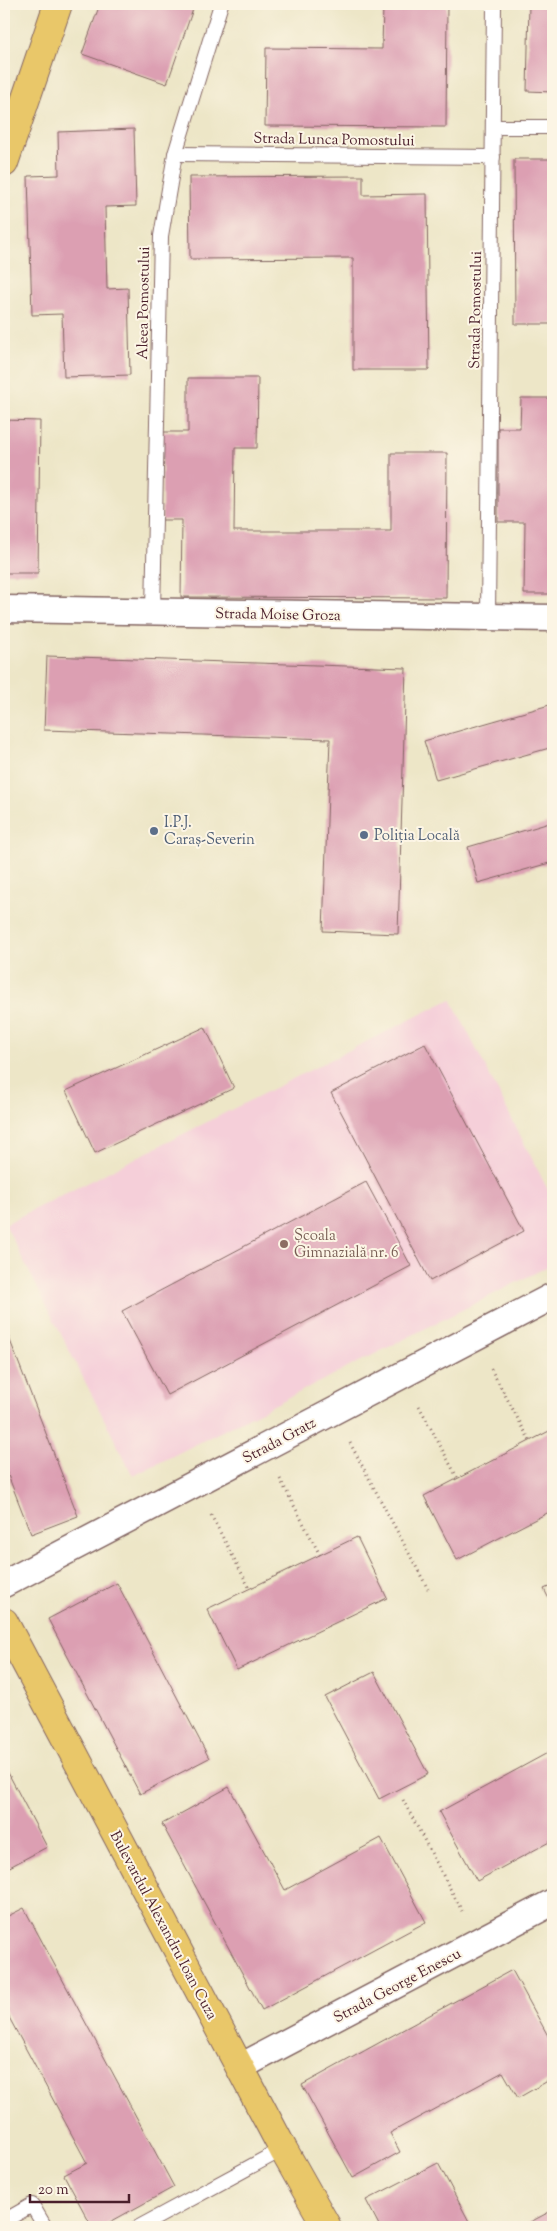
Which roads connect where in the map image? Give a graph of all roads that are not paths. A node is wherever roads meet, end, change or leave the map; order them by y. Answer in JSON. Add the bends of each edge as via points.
{"nodes":[{"id":1,"x":58,"y":4,"type":"edge"},
{"id":2,"x":221,"y":4,"type":"edge"},
{"id":3,"x":494,"y":4,"type":"edge"},
{"id":4,"x":9,"y":127,"type":"edge"},
{"id":5,"x":493,"y":127,"type":"junction"},
{"id":6,"x":553,"y":127,"type":"edge"},
{"id":7,"x":175,"y":154,"type":"junction"},
{"id":8,"x":493,"y":157,"type":"junction"},
{"id":9,"x":4,"y":163,"type":"edge"},
{"id":10,"x":4,"y":609,"type":"edge"},
{"id":11,"x":153,"y":612,"type":"junction"},
{"id":12,"x":488,"y":617,"type":"junction"},
{"id":13,"x":553,"y":618,"type":"edge"},
{"id":14,"x":553,"y":1296,"type":"edge"},
{"id":15,"x":4,"y":1584,"type":"edge"},
{"id":16,"x":4,"y":1622,"type":"edge"},
{"id":17,"x":553,"y":1902,"type":"edge"},
{"id":18,"x":240,"y":2067,"type":"junction"},
{"id":19,"x":283,"y":2149,"type":"junction"},
{"id":20,"x":4,"y":2221,"type":"edge"},
{"id":21,"x":45,"y":2227,"type":"edge"},
{"id":22,"x":139,"y":2227,"type":"edge"},
{"id":23,"x":327,"y":2227,"type":"edge"}],
"edges":[{"from":1,"to":4,"type":"main road"},
{"from":2,"to":7,"type":"lane","name":"Aleea Pomostului"},
{"from":3,"to":5,"type":"lane","name":"Strada Pomostului"},
{"from":4,"to":9,"type":"main road"},
{"from":5,"to":6,"type":"lane"},
{"from":5,"to":8,"type":"lane","name":"Strada Pomostului"},
{"from":7,"to":8,"type":"lane","name":"Strada Lunca Pomostului"},
{"from":7,"to":11,"type":"lane","name":"Aleea Pomostului","via":[[161,236]]},
{"from":8,"to":12,"type":"lane","name":"Strada Pomostului"},
{"from":10,"to":11,"type":"street","name":"Strada Moise Groza"},
{"from":11,"to":12,"type":"street","name":"Strada Moise Groza"},
{"from":12,"to":13,"type":"street","name":"Strada Moise Groza"},
{"from":14,"to":15,"type":"street","name":"Strada Gratz"},
{"from":16,"to":18,"type":"main road","name":"Bulevardul Alexandru Ioan Cuza"},
{"from":17,"to":18,"type":"street","name":"Strada George Enescu"},
{"from":18,"to":19,"type":"main road","name":"Bulevardul Alexandru Ioan Cuza"},
{"from":19,"to":22,"type":"lane"},
{"from":19,"to":23,"type":"main road","name":"Bulevardul Alexandru Ioan Cuza"},
{"from":20,"to":21,"type":"lane","via":[[32,2205]]}]}
